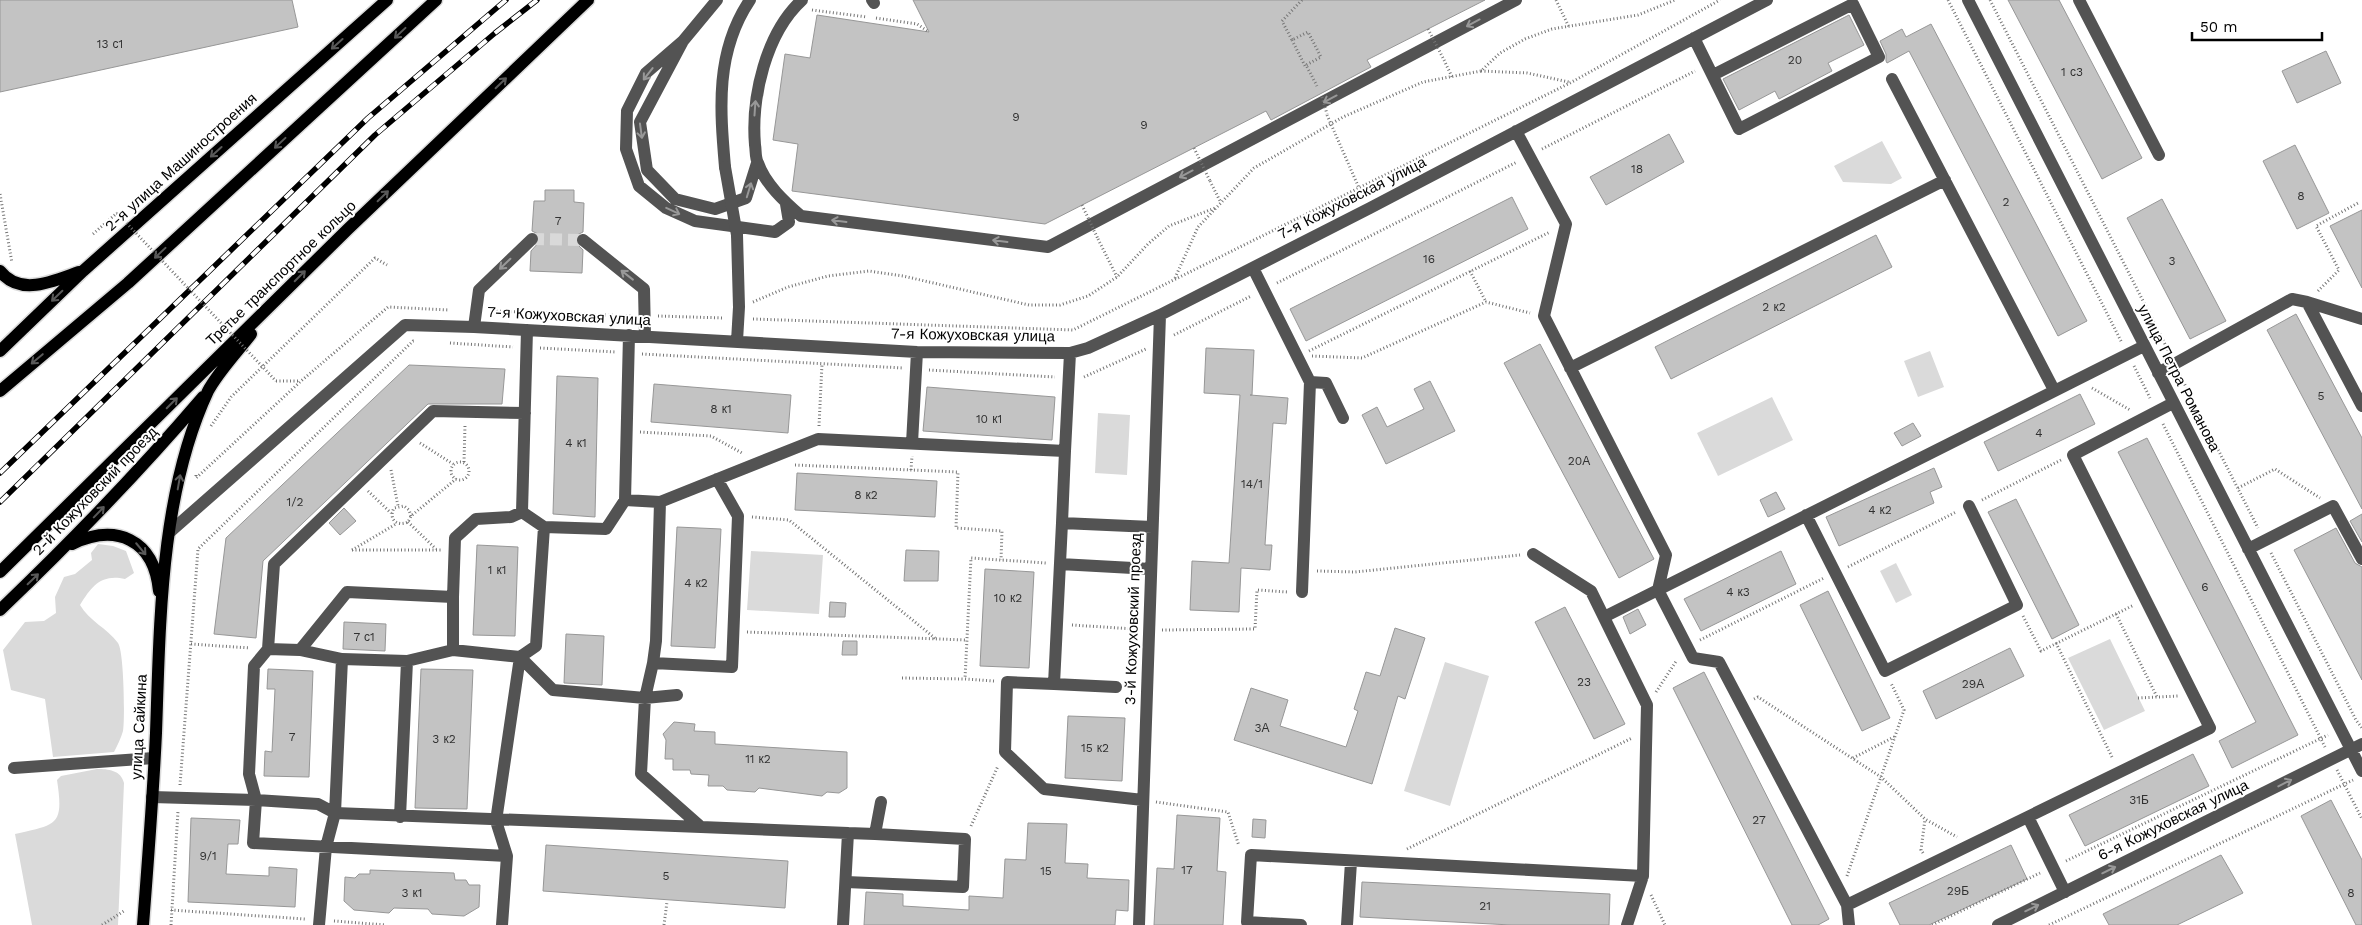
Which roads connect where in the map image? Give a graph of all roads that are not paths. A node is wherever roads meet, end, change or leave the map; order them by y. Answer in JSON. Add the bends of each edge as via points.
{"nodes":[{"id":1,"x":387,"y":0,"type":"edge"},
{"id":2,"x":436,"y":0,"type":"edge"},
{"id":3,"x":588,"y":0,"type":"edge"},
{"id":4,"x":717,"y":0,"type":"edge"},
{"id":5,"x":750,"y":0,"type":"edge"},
{"id":6,"x":1516,"y":0,"type":"edge"},
{"id":7,"x":1767,"y":0,"type":"edge"},
{"id":8,"x":1968,"y":0,"type":"edge"},
{"id":9,"x":2078,"y":0,"type":"edge"},
{"id":10,"x":807,"y":5,"type":"edge"},
{"id":11,"x":1694,"y":38,"type":"junction"},
{"id":12,"x":683,"y":41,"type":"junction"},
{"id":13,"x":1710,"y":70,"type":"junction"},
{"id":14,"x":1892,"y":79,"type":"dead end"},
{"id":15,"x":1516,"y":131,"type":"junction"},
{"id":16,"x":2159,"y":155,"type":"dead end"},
{"id":17,"x":757,"y":163,"type":"junction"},
{"id":18,"x":1945,"y":180,"type":"junction"},
{"id":19,"x":786,"y":204,"type":"junction"},
{"id":20,"x":532,"y":239,"type":"dead end"},
{"id":21,"x":583,"y":240,"type":"tunnel mouth"},
{"id":22,"x":1253,"y":268,"type":"junction"},
{"id":23,"x":0,"y":271,"type":"edge"},
{"id":24,"x":83,"y":271,"type":"junction"},
{"id":25,"x":276,"y":300,"type":"junction"},
{"id":26,"x":2307,"y":302,"type":"junction"},
{"id":27,"x":1160,"y":315,"type":"junction"},
{"id":28,"x":2362,"y":319,"type":"edge"},
{"id":29,"x":474,"y":327,"type":"junction"},
{"id":30,"x":527,"y":330,"type":"junction"},
{"id":31,"x":629,"y":335,"type":"junction"},
{"id":32,"x":645,"y":336,"type":"junction"},
{"id":33,"x":737,"y":341,"type":"junction"},
{"id":34,"x":2144,"y":346,"type":"junction"},
{"id":35,"x":0,"y":351,"type":"edge"},
{"id":36,"x":917,"y":352,"type":"junction"},
{"id":37,"x":1070,"y":353,"type":"junction"},
{"id":38,"x":1570,"y":368,"type":"junction"},
{"id":39,"x":2158,"y":373,"type":"junction"},
{"id":40,"x":1310,"y":382,"type":"junction"},
{"id":41,"x":209,"y":390,"type":"junction"},
{"id":42,"x":2054,"y":390,"type":"junction"},
{"id":43,"x":0,"y":391,"type":"edge"},
{"id":44,"x":2173,"y":403,"type":"junction"},
{"id":45,"x":2362,"y":406,"type":"edge"},
{"id":46,"x":524,"y":414,"type":"junction"},
{"id":47,"x":1342,"y":418,"type":"dead end"},
{"id":48,"x":912,"y":443,"type":"junction"},
{"id":49,"x":1065,"y":451,"type":"junction"},
{"id":50,"x":717,"y":479,"type":"junction"},
{"id":51,"x":625,"y":500,"type":"junction"},
{"id":52,"x":660,"y":502,"type":"junction"},
{"id":53,"x":1969,"y":506,"type":"road end"},
{"id":54,"x":522,"y":512,"type":"junction"},
{"id":55,"x":1806,"y":514,"type":"junction"},
{"id":56,"x":1062,"y":523,"type":"junction"},
{"id":57,"x":544,"y":527,"type":"junction"},
{"id":58,"x":1152,"y":527,"type":"junction"},
{"id":59,"x":171,"y":530,"type":"junction"},
{"id":60,"x":65,"y":547,"type":"junction"},
{"id":61,"x":2248,"y":549,"type":"junction"},
{"id":62,"x":1533,"y":554,"type":"road end"},
{"id":63,"x":2362,"y":559,"type":"edge"},
{"id":64,"x":1060,"y":564,"type":"junction"},
{"id":65,"x":1151,"y":569,"type":"junction"},
{"id":66,"x":0,"y":572,"type":"edge"},
{"id":67,"x":1658,"y":590,"type":"junction"},
{"id":68,"x":1302,"y":592,"type":"road end"},
{"id":69,"x":453,"y":597,"type":"junction"},
{"id":70,"x":161,"y":607,"type":"junction"},
{"id":71,"x":0,"y":610,"type":"edge"},
{"id":72,"x":1604,"y":617,"type":"junction"},
{"id":73,"x":268,"y":649,"type":"junction"},
{"id":74,"x":300,"y":650,"type":"junction"},
{"id":75,"x":454,"y":650,"type":"junction"},
{"id":76,"x":520,"y":657,"type":"junction"},
{"id":77,"x":342,"y":659,"type":"junction"},
{"id":78,"x":407,"y":661,"type":"junction"},
{"id":79,"x":653,"y":663,"type":"junction"},
{"id":80,"x":1054,"y":684,"type":"junction"},
{"id":81,"x":1116,"y":687,"type":"dead end"},
{"id":82,"x":676,"y":695,"type":"dead end"},
{"id":83,"x":645,"y":698,"type":"junction"},
{"id":84,"x":2357,"y":747,"type":"edge"},
{"id":85,"x":154,"y":758,"type":"junction"},
{"id":86,"x":14,"y":768,"type":"dead end"},
{"id":87,"x":2359,"y":775,"type":"edge"},
{"id":88,"x":152,"y":797,"type":"junction"},
{"id":89,"x":256,"y":800,"type":"junction"},
{"id":90,"x":1143,"y":800,"type":"junction"},
{"id":91,"x":881,"y":802,"type":"dead end"},
{"id":92,"x":335,"y":813,"type":"junction"},
{"id":93,"x":400,"y":817,"type":"junction"},
{"id":94,"x":2028,"y":817,"type":"junction"},
{"id":95,"x":496,"y":821,"type":"junction"},
{"id":96,"x":701,"y":827,"type":"junction"},
{"id":97,"x":848,"y":833,"type":"junction"},
{"id":98,"x":875,"y":834,"type":"junction"},
{"id":99,"x":326,"y":847,"type":"junction"},
{"id":100,"x":507,"y":856,"type":"junction"},
{"id":101,"x":1351,"y":862,"type":"junction"},
{"id":102,"x":1643,"y":876,"type":"junction"},
{"id":103,"x":846,"y":882,"type":"junction"},
{"id":104,"x":2065,"y":892,"type":"junction"},
{"id":105,"x":1844,"y":900,"type":"junction"},
{"id":106,"x":318,"y":923,"type":"edge"},
{"id":107,"x":143,"y":925,"type":"edge"},
{"id":108,"x":502,"y":925,"type":"edge"},
{"id":109,"x":844,"y":925,"type":"edge"},
{"id":110,"x":1139,"y":925,"type":"edge"},
{"id":111,"x":1301,"y":925,"type":"edge"},
{"id":112,"x":1347,"y":925,"type":"edge"},
{"id":113,"x":1627,"y":925,"type":"edge"},
{"id":114,"x":1849,"y":925,"type":"edge"},
{"id":115,"x":1998,"y":925,"type":"edge"}],
"edges":[{"from":1,"to":24,"type":"main road","name":"2-я улица Машиностроения","one_way":true},
{"from":2,"to":43,"type":"main road","one_way":true,"via":[[128,283]]},
{"from":25,"to":3,"type":"main road","name":"Третье транспортное кольцо","one_way":true},
{"from":4,"to":12,"type":"street"},
{"from":5,"to":33,"type":"street","bridge":true,"via":[[727,50],[720,100],[725,168],[736,236]]},
{"from":6,"to":19,"type":"street","one_way":true,"via":[[1048,247],[801,216]]},
{"from":7,"to":11,"type":"street","name":"7-я Кожуховская улица"},
{"from":8,"to":34,"type":"street","name":"улица Петра Романова"},
{"from":9,"to":16,"type":"street"},
{"from":17,"to":10,"type":"street","one_way":true,"via":[[754,130],[757,90],[770,49],[791,10]]},
{"from":11,"to":13,"type":"street"},
{"from":11,"to":15,"type":"street","name":"7-я Кожуховская улица"},
{"from":12,"to":17,"type":"street","one_way":true,"via":[[640,122],[647,170],[675,199],[715,209],[746,198]]},
{"from":12,"to":19,"type":"street","one_way":true,"via":[[646,73],[627,112],[626,149],[639,186],[666,208],[695,221],[774,232],[789,222]]},
{"from":13,"to":13,"type":"street","via":[[1739,130],[1879,57],[1853,4]]},
{"from":14,"to":18,"type":"street"},
{"from":15,"to":22,"type":"street","name":"7-я Кожуховская улица"},
{"from":15,"to":38,"type":"street","via":[[1566,224],[1544,316]]},
{"from":17,"to":19,"type":"street"},
{"from":18,"to":38,"type":"street"},
{"from":18,"to":42,"type":"street"},
{"from":20,"to":29,"type":"street","one_way":true,"via":[[479,290]]},
{"from":32,"to":21,"type":"street","one_way":true,"via":[[644,289]]},
{"from":22,"to":27,"type":"street","name":"7-я Кожуховская улица"},
{"from":22,"to":40,"type":"street"},
{"from":23,"to":24,"type":"main road","via":[[13,284],[24,286]]},
{"from":24,"to":35,"type":"main road","name":"2-я улица Машиностроения","one_way":true},
{"from":25,"to":41,"type":"main road"},
{"from":66,"to":25,"type":"main road","name":"Третье транспортное кольцо","one_way":true},
{"from":26,"to":28,"type":"street"},
{"from":26,"to":39,"type":"street","via":[[2292,299]]},
{"from":26,"to":45,"type":"street"},
{"from":27,"to":37,"type":"street","name":"7-я Кожуховская улица"},
{"from":27,"to":58,"type":"street","name":"3-й Кожуховский проезд"},
{"from":29,"to":30,"type":"street","name":"7-я Кожуховская улица"},
{"from":29,"to":59,"type":"street","name":"7-я Кожуховская улица","via":[[405,325]]},
{"from":30,"to":31,"type":"street","name":"7-я Кожуховская улица"},
{"from":30,"to":46,"type":"street"},
{"from":31,"to":32,"type":"street","name":"7-я Кожуховская улица"},
{"from":31,"to":51,"type":"street"},
{"from":32,"to":33,"type":"street","name":"7-я Кожуховская улица"},
{"from":33,"to":36,"type":"street","name":"7-я Кожуховская улица"},
{"from":34,"to":39,"type":"street","name":"улица Петра Романова"},
{"from":34,"to":42,"type":"street"},
{"from":36,"to":37,"type":"street","name":"7-я Кожуховская улица"},
{"from":36,"to":48,"type":"street"},
{"from":37,"to":49,"type":"street"},
{"from":38,"to":67,"type":"street","via":[[1666,556]]},
{"from":39,"to":44,"type":"street","name":"улица Петра Романова"},
{"from":40,"to":47,"type":"street","via":[[1326,383]]},
{"from":40,"to":68,"type":"street"},
{"from":59,"to":41,"type":"main road","name":"улица Сайкина","one_way":true,"via":[[181,470]]},
{"from":60,"to":41,"type":"main road","name":"2-й Кожуховский проезд","one_way":true,"via":[[149,460]]},
{"from":42,"to":55,"type":"street"},
{"from":44,"to":61,"type":"street","name":"улица Петра Романова"},
{"from":44,"to":94,"type":"street","via":[[2073,455],[2210,728]]},
{"from":46,"to":54,"type":"street"},
{"from":46,"to":73,"type":"street","via":[[432,412],[274,564]]},
{"from":48,"to":49,"type":"street"},
{"from":48,"to":50,"type":"street","via":[[818,439]]},
{"from":49,"to":56,"type":"street"},
{"from":50,"to":52,"type":"street"},
{"from":50,"to":79,"type":"street","via":[[738,516],[732,667]]},
{"from":51,"to":52,"type":"street"},
{"from":51,"to":57,"type":"street","via":[[606,529]]},
{"from":52,"to":79,"type":"street"},
{"from":53,"to":55,"type":"street","via":[[2017,605],[1885,671]]},
{"from":54,"to":57,"type":"street"},
{"from":54,"to":69,"type":"street","via":[[511,518],[476,519],[455,538]]},
{"from":55,"to":67,"type":"street"},
{"from":56,"to":58,"type":"street"},
{"from":56,"to":64,"type":"street"},
{"from":57,"to":76,"type":"street","via":[[536,646]]},
{"from":58,"to":65,"type":"street","name":"3-й Кожуховский проезд"},
{"from":59,"to":70,"type":"main road","name":"улица Сайкина"},
{"from":60,"to":70,"type":"main road","one_way":true,"via":[[104,534],[125,537],[136,543],[152,563]]},
{"from":71,"to":60,"type":"main road","name":"2-й Кожуховский проезд","one_way":true},
{"from":61,"to":63,"type":"street","via":[[2334,506]]},
{"from":61,"to":84,"type":"street","name":"улица Петра Романова","via":[[2340,728]]},
{"from":62,"to":72,"type":"street","via":[[1591,591]]},
{"from":64,"to":65,"type":"street"},
{"from":64,"to":80,"type":"street"},
{"from":65,"to":90,"type":"street","name":"3-й Кожуховский проезд"},
{"from":67,"to":72,"type":"street"},
{"from":67,"to":105,"type":"street","via":[[1693,658],[1719,662]]},
{"from":69,"to":74,"type":"street","via":[[347,592]]},
{"from":69,"to":75,"type":"street"},
{"from":70,"to":85,"type":"main road","name":"улица Сайкина"},
{"from":72,"to":102,"type":"street","via":[[1647,705]]},
{"from":73,"to":74,"type":"street"},
{"from":73,"to":89,"type":"street","via":[[254,666],[249,774]]},
{"from":74,"to":77,"type":"street"},
{"from":75,"to":76,"type":"street"},
{"from":75,"to":78,"type":"street"},
{"from":76,"to":83,"type":"street","via":[[553,690]]},
{"from":76,"to":95,"type":"street"},
{"from":77,"to":78,"type":"street"},
{"from":77,"to":92,"type":"street"},
{"from":78,"to":93,"type":"street"},
{"from":79,"to":83,"type":"street"},
{"from":80,"to":81,"type":"street"},
{"from":80,"to":90,"type":"street","via":[[1007,682],[1005,752],[1044,789]]},
{"from":82,"to":83,"type":"street"},
{"from":83,"to":96,"type":"street","via":[[641,774]]},
{"from":84,"to":87,"type":"street","name":"улица Петра Романова"},
{"from":104,"to":84,"type":"street","name":"6-я Кожуховская улица","one_way":true},
{"from":85,"to":86,"type":"street"},
{"from":85,"to":88,"type":"main road","name":"улица Сайкина"},
{"from":88,"to":89,"type":"street"},
{"from":88,"to":107,"type":"main road","name":"улица Сайкина"},
{"from":89,"to":92,"type":"street","via":[[318,804]]},
{"from":89,"to":99,"type":"street","via":[[253,843]]},
{"from":90,"to":110,"type":"street","name":"3-й Кожуховский проезд"},
{"from":91,"to":98,"type":"street"},
{"from":92,"to":93,"type":"street"},
{"from":92,"to":99,"type":"street"},
{"from":93,"to":95,"type":"street"},
{"from":94,"to":104,"type":"street"},
{"from":94,"to":105,"type":"street"},
{"from":95,"to":96,"type":"street"},
{"from":95,"to":100,"type":"street"},
{"from":96,"to":97,"type":"street"},
{"from":97,"to":98,"type":"street"},
{"from":97,"to":103,"type":"street"},
{"from":98,"to":103,"type":"street","via":[[965,839],[963,887]]},
{"from":99,"to":100,"type":"street"},
{"from":99,"to":106,"type":"street"},
{"from":100,"to":108,"type":"street"},
{"from":101,"to":102,"type":"street"},
{"from":101,"to":111,"type":"street","via":[[1251,856],[1247,922]]},
{"from":101,"to":112,"type":"street"},
{"from":102,"to":113,"type":"street"},
{"from":103,"to":109,"type":"street"},
{"from":115,"to":104,"type":"street","name":"6-я Кожуховская улица","one_way":true},
{"from":105,"to":114,"type":"street"}]}
